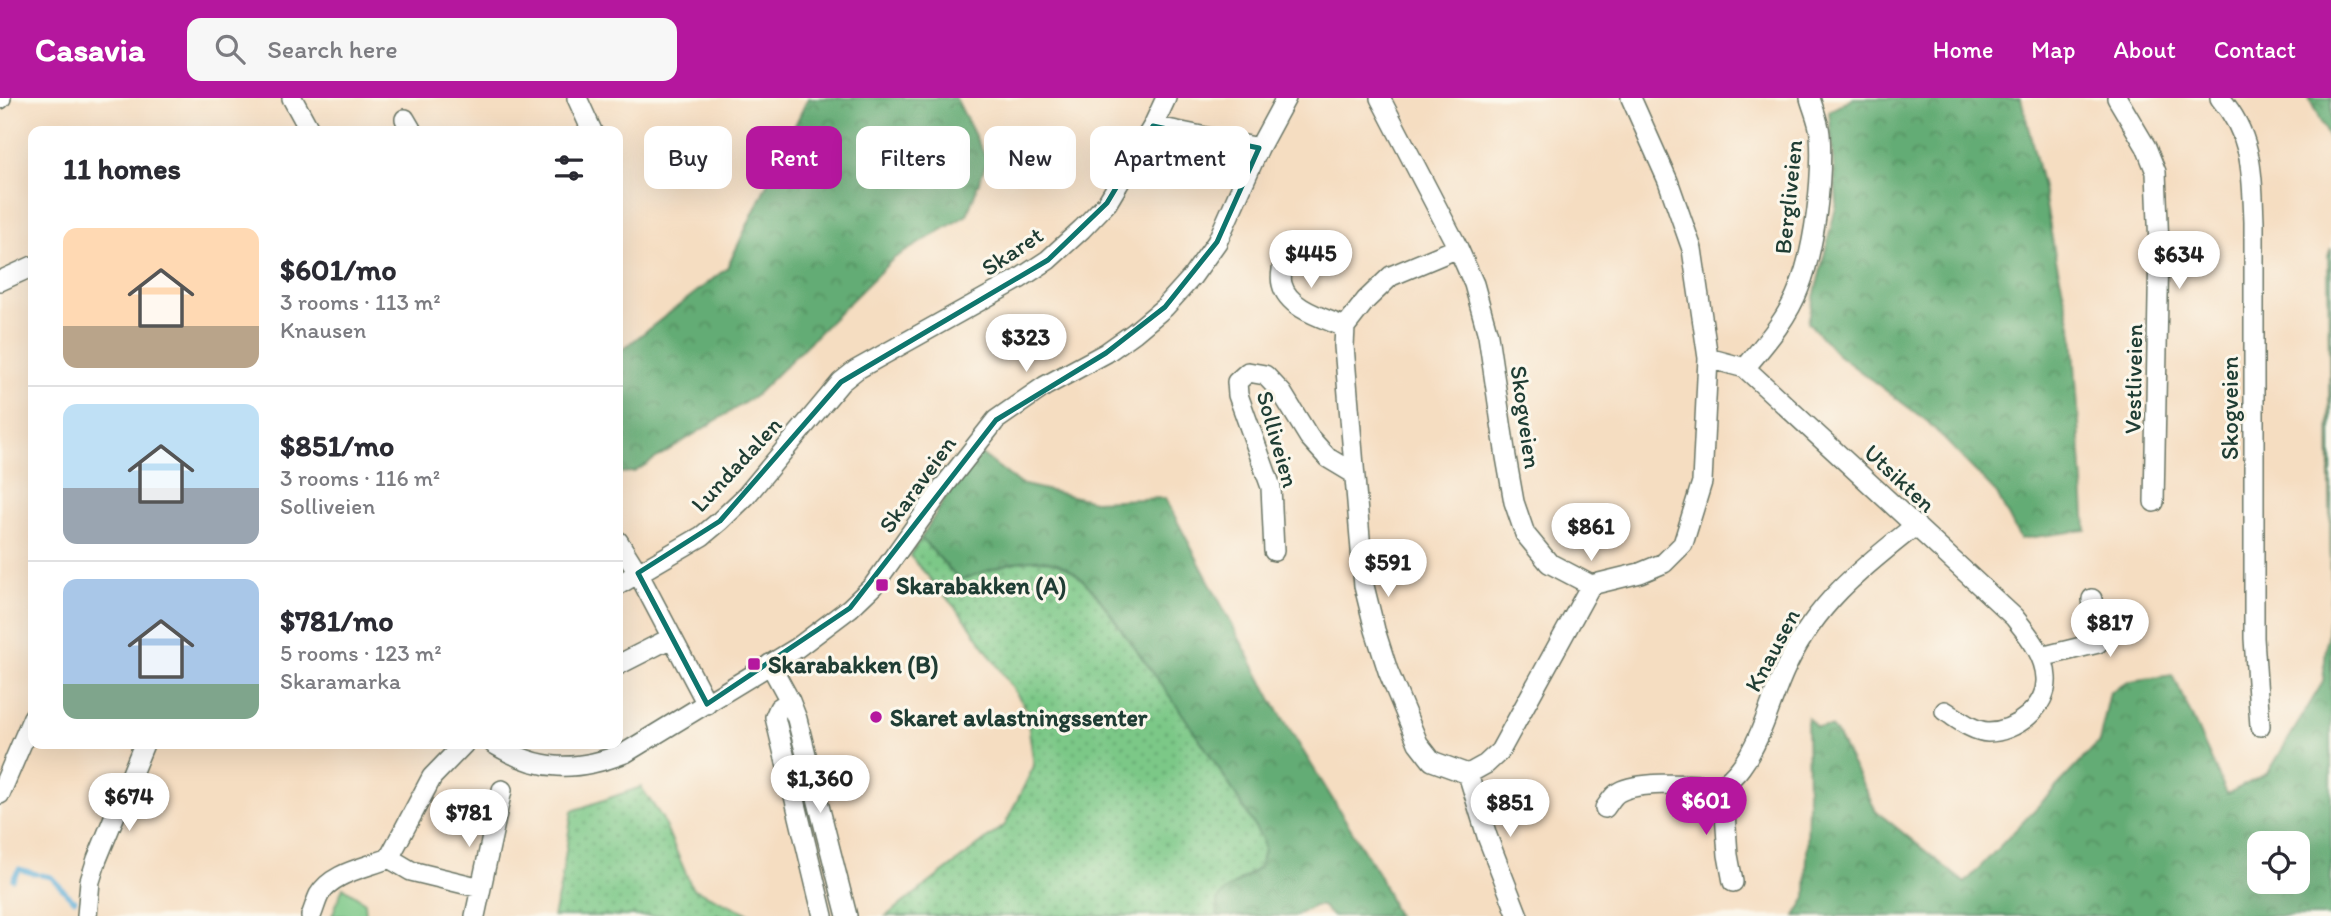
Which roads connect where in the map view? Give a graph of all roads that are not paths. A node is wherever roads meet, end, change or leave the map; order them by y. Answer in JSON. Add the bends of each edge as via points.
{"nodes":[{"id":1,"x":292,"y":98,"type":"edge"},
{"id":2,"x":577,"y":98,"type":"edge"},
{"id":3,"x":1167,"y":98,"type":"edge"},
{"id":4,"x":1286,"y":98,"type":"edge"},
{"id":5,"x":1380,"y":98,"type":"edge"},
{"id":6,"x":1631,"y":98,"type":"edge"},
{"id":7,"x":1810,"y":98,"type":"edge"},
{"id":8,"x":2117,"y":98,"type":"edge"},
{"id":9,"x":2220,"y":98,"type":"edge"},
{"id":10,"x":304,"y":126,"type":"edge"},
{"id":11,"x":590,"y":126,"type":"edge"},
{"id":12,"x":1153,"y":126,"type":"edge"},
{"id":13,"x":1250,"y":146,"type":"edge"},
{"id":14,"x":1259,"y":148,"type":"junction"},
{"id":15,"x":1115,"y":189,"type":"edge"},
{"id":16,"x":1288,"y":245,"type":"dead end"},
{"id":17,"x":1458,"y":248,"type":"junction"},
{"id":18,"x":28,"y":268,"type":"edge"},
{"id":19,"x":0,"y":281,"type":"edge"},
{"id":20,"x":1345,"y":327,"type":"junction"},
{"id":21,"x":1708,"y":358,"type":"junction"},
{"id":22,"x":1745,"y":368,"type":"junction"},
{"id":23,"x":856,"y":370,"type":"joint"},
{"id":24,"x":1353,"y":474,"type":"junction"},
{"id":25,"x":2154,"y":502,"type":"dead end"},
{"id":26,"x":1916,"y":525,"type":"junction"},
{"id":27,"x":623,"y":549,"type":"edge"},
{"id":28,"x":1274,"y":551,"type":"dead end"},
{"id":29,"x":638,"y":573,"type":"junction"},
{"id":30,"x":623,"y":582,"type":"edge"},
{"id":31,"x":1591,"y":585,"type":"junction"},
{"id":32,"x":2092,"y":600,"type":"dead end"},
{"id":33,"x":671,"y":638,"type":"junction"},
{"id":34,"x":2041,"y":657,"type":"junction"},
{"id":35,"x":623,"y":662,"type":"edge"},
{"id":36,"x":770,"y":664,"type":"junction"},
{"id":37,"x":790,"y":701,"type":"junction"},
{"id":38,"x":707,"y":704,"type":"junction"},
{"id":39,"x":1945,"y":711,"type":"dead end"},
{"id":40,"x":2260,"y":726,"type":"dead end"},
{"id":41,"x":28,"y":729,"type":"edge"},
{"id":42,"x":142,"y":749,"type":"edge"},
{"id":43,"x":459,"y":749,"type":"edge"},
{"id":44,"x":503,"y":749,"type":"edge"},
{"id":45,"x":1468,"y":774,"type":"junction"},
{"id":46,"x":1723,"y":786,"type":"junction"},
{"id":47,"x":502,"y":790,"type":"dead end"},
{"id":48,"x":0,"y":794,"type":"edge"},
{"id":49,"x":1605,"y":808,"type":"dead end"},
{"id":50,"x":389,"y":858,"type":"junction"},
{"id":51,"x":1733,"y":882,"type":"dead end"},
{"id":52,"x":481,"y":888,"type":"junction"},
{"id":53,"x":86,"y":916,"type":"edge"},
{"id":54,"x":311,"y":916,"type":"edge"},
{"id":55,"x":475,"y":916,"type":"edge"},
{"id":56,"x":823,"y":916,"type":"edge"},
{"id":57,"x":847,"y":916,"type":"edge"},
{"id":58,"x":1518,"y":916,"type":"edge"}],
"edges":[{"from":1,"to":10,"type":"street"},
{"from":2,"to":11,"type":"street"},
{"from":3,"to":12,"type":"street","name":"Skaret"},
{"from":4,"to":14,"type":"street","name":"Skaraveien"},
{"from":5,"to":17,"type":"street","name":"Skogveien"},
{"from":6,"to":21,"type":"street","via":[[1692,249]]},
{"from":7,"to":22,"type":"street","name":"Bergliveien","via":[[1820,133],[1811,247],[1799,290],[1778,327]]},
{"from":8,"to":25,"type":"street","name":"Vestliveien","via":[[2156,172]]},
{"from":9,"to":40,"type":"street","name":"Skogveien","via":[[2242,132],[2252,174],[2253,638]]},
{"from":13,"to":14,"type":"street"},
{"from":14,"to":36,"type":"street","name":"Skaraveien","via":[[1217,242],[1165,307],[1106,353],[1045,386],[996,420],[873,586],[827,628]]},
{"from":15,"to":23,"type":"street","name":"Skaret","via":[[1107,203],[1048,260]]},
{"from":16,"to":20,"type":"street","via":[[1281,282],[1287,297]]},
{"from":17,"to":20,"type":"street","via":[[1391,276]]},
{"from":17,"to":31,"type":"street","name":"Skogveien","via":[[1488,335],[1510,480],[1525,534],[1549,563]]},
{"from":18,"to":19,"type":"street"},
{"from":20,"to":24,"type":"street"},
{"from":21,"to":22,"type":"street","name":"Utsikten"},
{"from":21,"to":31,"type":"street","via":[[1702,482],[1683,544],[1664,563]]},
{"from":22,"to":26,"type":"street","name":"Utsikten"},
{"from":23,"to":29,"type":"street","name":"Lundadalen","via":[[720,521]]},
{"from":24,"to":28,"type":"street","name":"Solliveien","via":[[1328,458],[1309,437],[1265,375],[1248,372],[1237,382],[1271,487]]},
{"from":24,"to":45,"type":"street","via":[[1364,586],[1388,671],[1425,752],[1432,761]]},
{"from":26,"to":34,"type":"street","name":"Utsikten","via":[[2014,617]]},
{"from":26,"to":46,"type":"street","name":"Knausen","via":[[1848,580],[1810,623],[1787,664],[1752,749]]},
{"from":27,"to":29,"type":"street"},
{"from":29,"to":30,"type":"street","name":"Lundadalen"},
{"from":29,"to":33,"type":"street"},
{"from":31,"to":45,"type":"street","via":[[1500,751]]},
{"from":32,"to":34,"type":"street","via":[[2098,643]]},
{"from":33,"to":35,"type":"street"},
{"from":33,"to":38,"type":"street"},
{"from":34,"to":39,"type":"street","name":"Utsikten","via":[[2046,680],[2042,699],[2027,717],[2006,729],[1987,732]]},
{"from":36,"to":37,"type":"street"},
{"from":36,"to":38,"type":"street","name":"Skaraveien"},
{"from":37,"to":56,"type":"street","via":[[775,717]]},
{"from":37,"to":57,"type":"street"},
{"from":38,"to":44,"type":"street","name":"Skaraveien","via":[[625,753],[597,764],[546,765]]},
{"from":41,"to":48,"type":"street"},
{"from":42,"to":53,"type":"street","via":[[97,859]]},
{"from":43,"to":50,"type":"street","via":[[432,777]]},
{"from":45,"to":58,"type":"street"},
{"from":46,"to":49,"type":"street","via":[[1630,788],[1617,792]]},
{"from":46,"to":51,"type":"street"},
{"from":47,"to":52,"type":"street"},
{"from":50,"to":52,"type":"street","via":[[411,871]]},
{"from":50,"to":54,"type":"street","via":[[336,879],[321,892]]},
{"from":52,"to":55,"type":"street"}]}
